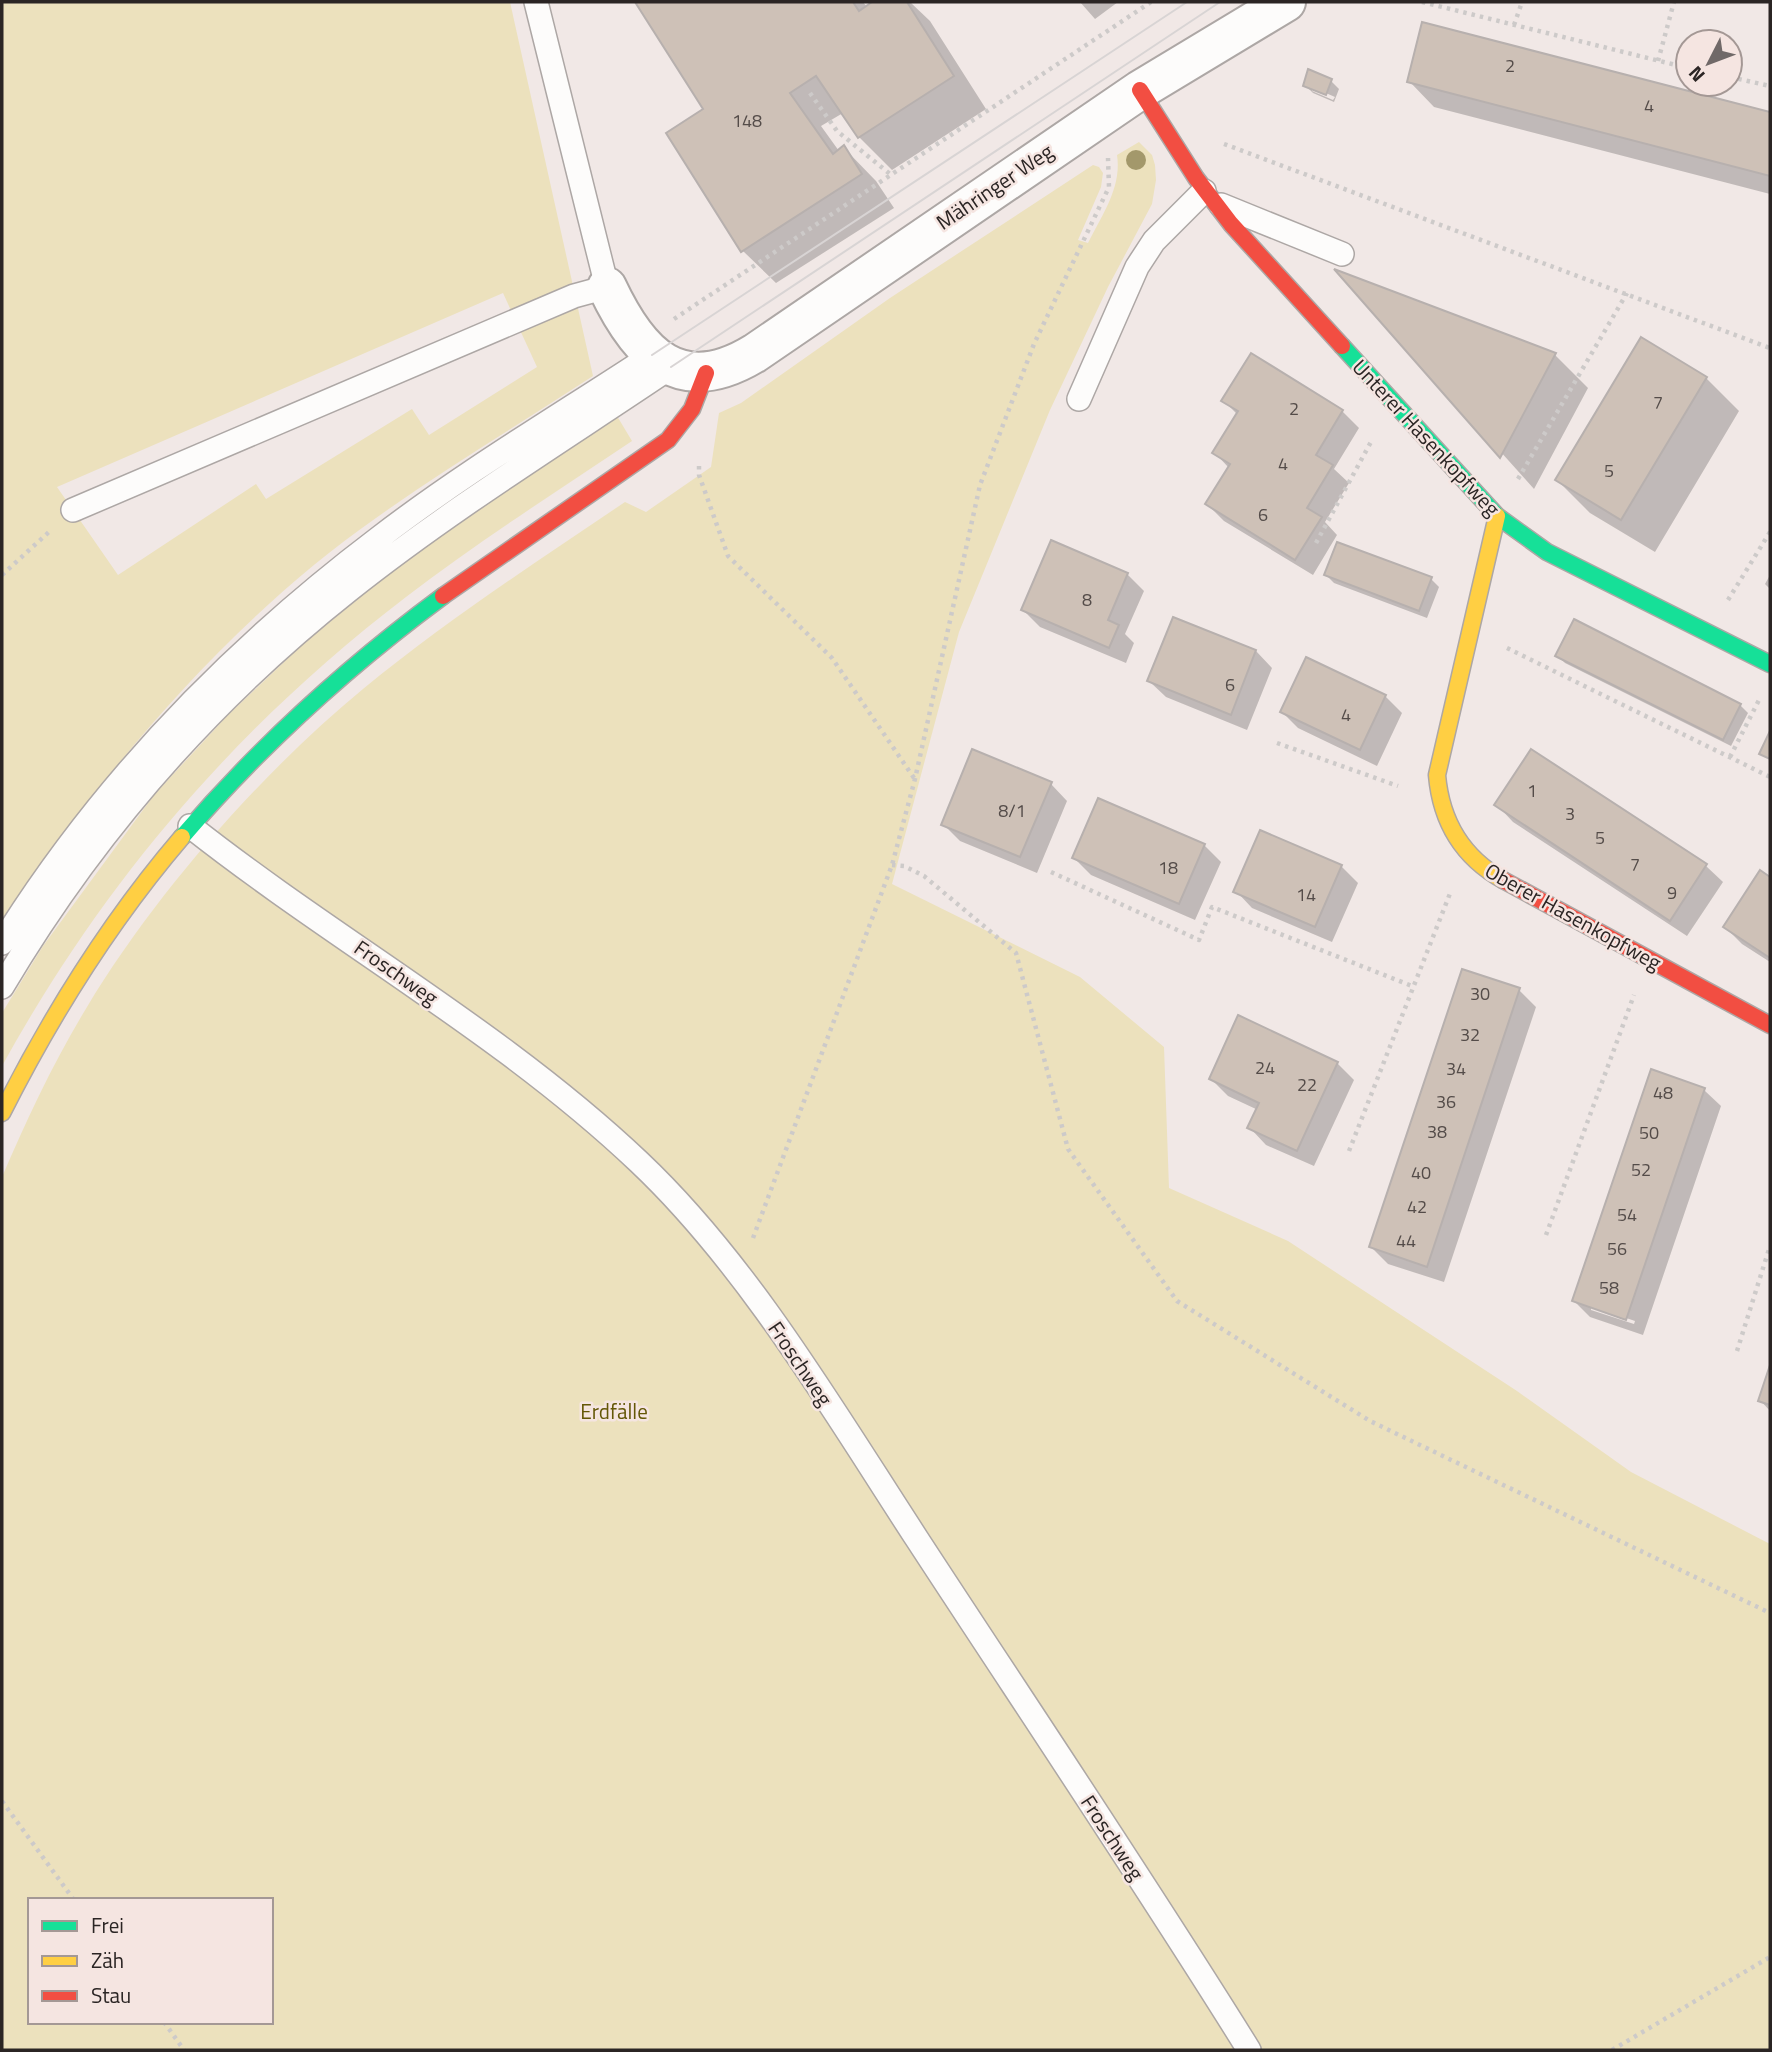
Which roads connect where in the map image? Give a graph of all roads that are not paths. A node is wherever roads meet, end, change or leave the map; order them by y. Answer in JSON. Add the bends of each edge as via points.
{"nodes":[{"id":1,"x":536,"y":2,"type":"edge"},
{"id":2,"x":1286,"y":2,"type":"edge"},
{"id":3,"x":1140,"y":90,"type":"junction"},
{"id":4,"x":1208,"y":196,"type":"junction"},
{"id":5,"x":1342,"y":254,"type":"dead end"},
{"id":6,"x":607,"y":287,"type":"junction"},
{"id":7,"x":667,"y":359,"type":"junction"},
{"id":8,"x":1079,"y":399,"type":"dead end"},
{"id":9,"x":73,"y":510,"type":"road end"},
{"id":10,"x":1497,"y":516,"type":"junction"},
{"id":11,"x":1770,"y":664,"type":"edge"},
{"id":12,"x":190,"y":826,"type":"junction"},
{"id":13,"x":2,"y":943,"type":"edge"},
{"id":14,"x":2,"y":987,"type":"edge"},
{"id":15,"x":1770,"y":1025,"type":"edge"},
{"id":16,"x":2,"y":1113,"type":"edge"},
{"id":17,"x":1249,"y":2050,"type":"edge"}],
"edges":[{"from":1,"to":6,"type":"lane"},
{"from":2,"to":3,"type":"street","name":"Mähringer Weg"},
{"from":3,"to":4,"type":"street","name":"Unterer Hasenkopfweg"},
{"from":3,"to":7,"type":"street","name":"Mähringer Weg","via":[[755,353],[723,369]]},
{"from":4,"to":5,"type":"lane"},
{"from":4,"to":8,"type":"lane","via":[[1154,242],[1137,267]]},
{"from":4,"to":10,"type":"street","name":"Unterer Hasenkopfweg"},
{"from":6,"to":7,"type":"street","via":[[618,310]]},
{"from":6,"to":9,"type":"lane","via":[[574,296]]},
{"from":7,"to":12,"type":"street","via":[[697,402],[668,440],[410,621],[290,722]]},
{"from":7,"to":13,"type":"lane","via":[[399,523],[248,647],[120,782]]},
{"from":7,"to":14,"type":"lane","via":[[349,590],[265,661],[183,744],[113,825],[48,912]]},
{"from":10,"to":11,"type":"street","name":"Unterer Hasenkopfweg","via":[[1547,552]]},
{"from":10,"to":15,"type":"street","name":"Oberer Hasenkopfweg","via":[[1437,775],[1438,801],[1450,833],[1467,855],[1489,872]]},
{"from":12,"to":16,"type":"street","via":[[96,951]]},
{"from":12,"to":17,"type":"lane","name":"Froschweg","via":[[557,1091],[638,1161],[695,1219],[739,1275],[892,1500]]}]}
